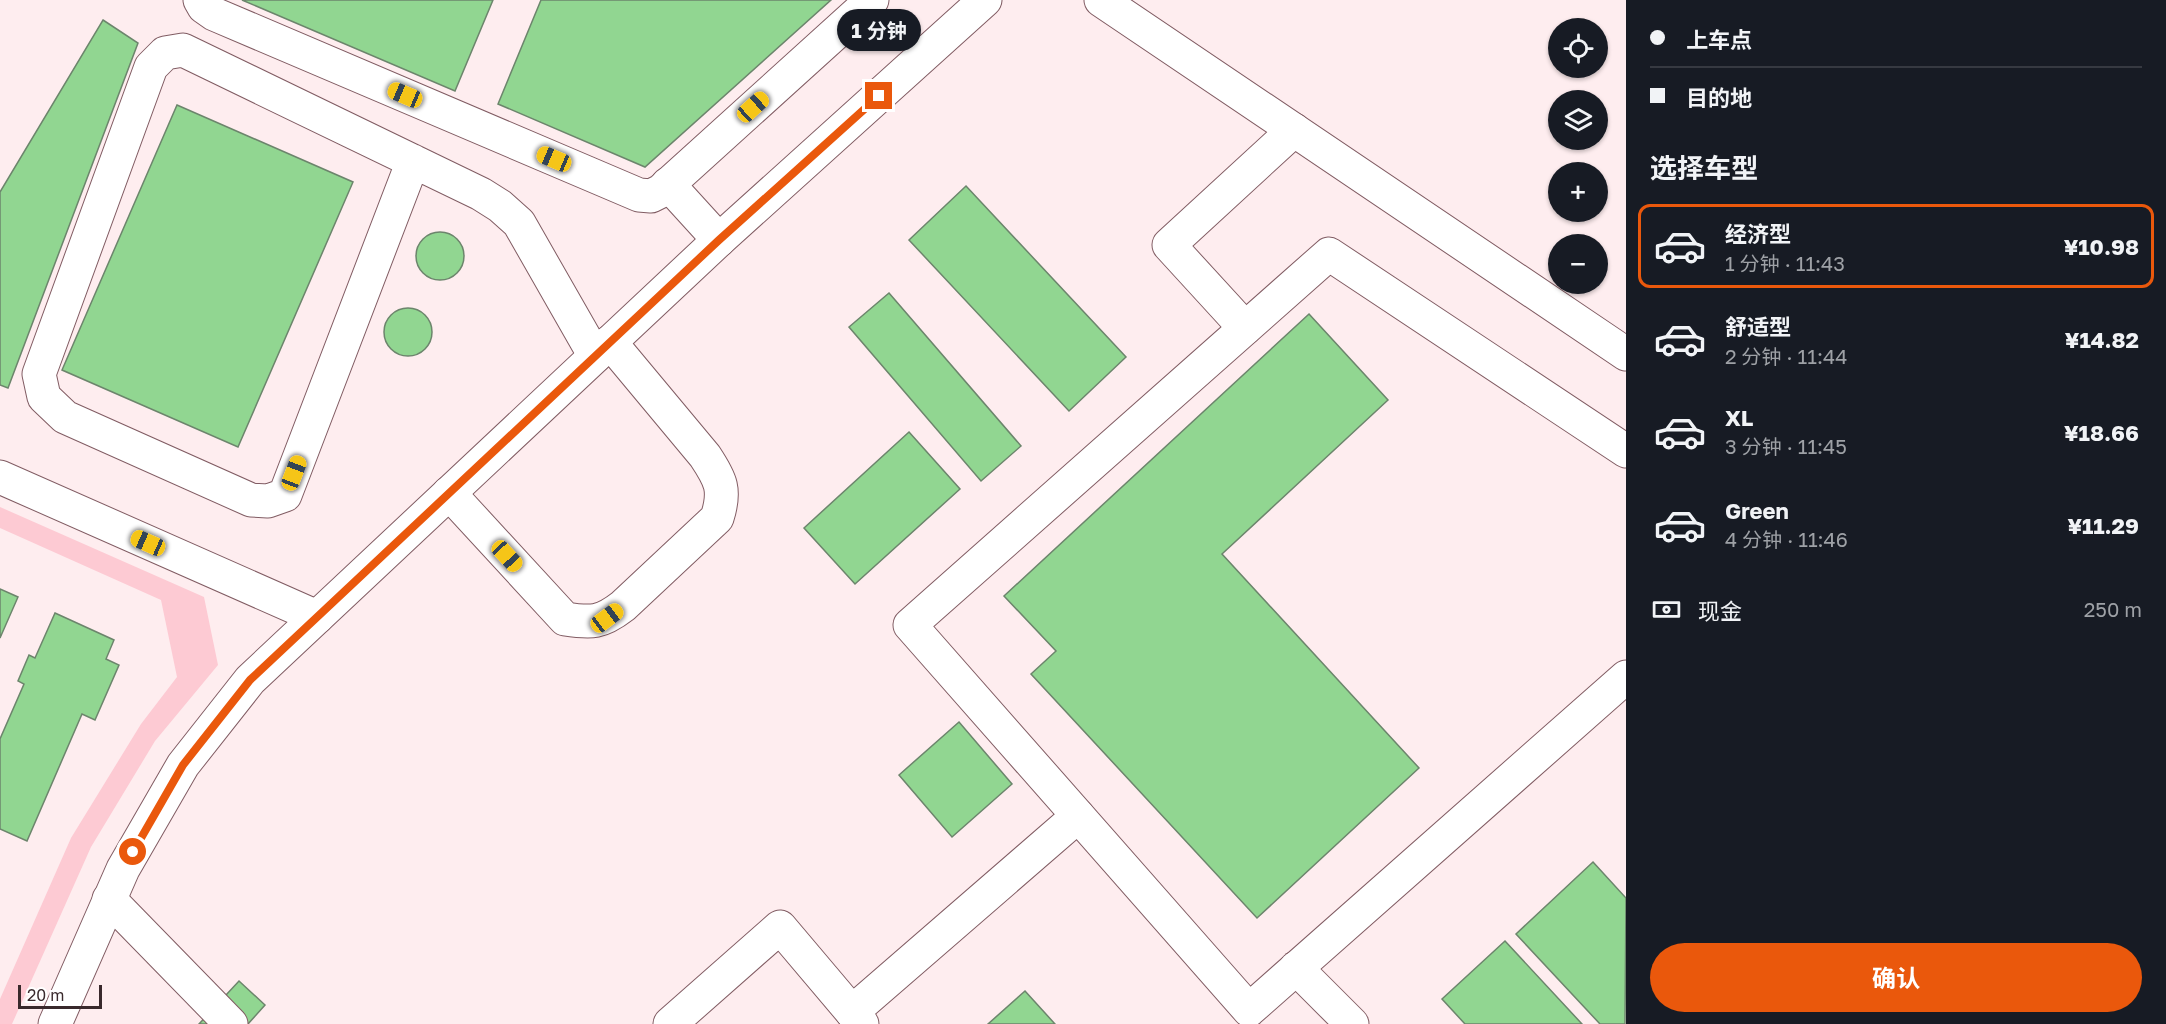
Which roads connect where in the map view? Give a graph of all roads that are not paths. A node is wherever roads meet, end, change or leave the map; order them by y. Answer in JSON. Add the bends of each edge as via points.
{"nodes":[{"id":1,"x":200,"y":0,"type":"edge"},
{"id":2,"x":872,"y":0,"type":"edge"},
{"id":3,"x":985,"y":0,"type":"edge"},
{"id":4,"x":1101,"y":0,"type":"edge"},
{"id":5,"x":1294,"y":130,"type":"junction"},
{"id":6,"x":413,"y":161,"type":"junction"},
{"id":7,"x":668,"y":184,"type":"junction"},
{"id":8,"x":719,"y":240,"type":"junction"},
{"id":9,"x":1245,"y":328,"type":"junction"},
{"id":10,"x":603,"y":349,"type":"junction"},
{"id":11,"x":1626,"y":354,"type":"edge"},
{"id":12,"x":1626,"y":451,"type":"edge"},
{"id":13,"x":0,"y":477,"type":"edge"},
{"id":14,"x":449,"y":493,"type":"junction"},
{"id":15,"x":317,"y":617,"type":"junction"},
{"id":16,"x":1626,"y":677,"type":"edge"},
{"id":17,"x":1078,"y":816,"type":"junction"},
{"id":18,"x":109,"y":900,"type":"junction"},
{"id":19,"x":1296,"y":968,"type":"junction"},
{"id":20,"x":857,"y":1018,"type":"edge"},
{"id":21,"x":54,"y":1024,"type":"edge"},
{"id":22,"x":231,"y":1024,"type":"edge"},
{"id":23,"x":670,"y":1024,"type":"edge"},
{"id":24,"x":1352,"y":1024,"type":"edge"}],
"edges":[{"from":1,"to":7,"type":"main road","via":[[214,14],[639,195],[651,196]]},
{"from":2,"to":7,"type":"main road"},
{"from":3,"to":8,"type":"main road"},
{"from":4,"to":5,"type":"main road"},
{"from":5,"to":9,"type":"main road","via":[[1169,245]]},
{"from":5,"to":11,"type":"main road"},
{"from":6,"to":6,"type":"main road","via":[[183,50],[165,53],[151,67],[39,374],[44,397],[65,417],[250,500],[268,501],[285,495]]},
{"from":6,"to":10,"type":"main road","via":[[481,194],[519,223]]},
{"from":7,"to":8,"type":"main road"},
{"from":8,"to":10,"type":"main road"},
{"from":9,"to":12,"type":"main road","via":[[1329,254]]},
{"from":9,"to":17,"type":"main road","via":[[910,625]]},
{"from":10,"to":14,"type":"main road"},
{"from":10,"to":14,"type":"main road","via":[[705,456],[718,475],[723,500],[717,518],[623,606],[607,618],[586,622],[565,619]]},
{"from":13,"to":15,"type":"main road"},
{"from":14,"to":15,"type":"main road"},
{"from":15,"to":18,"type":"main road","via":[[250,680],[183,765]]},
{"from":16,"to":19,"type":"main road"},
{"from":17,"to":19,"type":"main road","via":[[1249,1010]]},
{"from":17,"to":20,"type":"main road"},
{"from":18,"to":21,"type":"main road"},
{"from":18,"to":22,"type":"main road"},
{"from":19,"to":24,"type":"main road"},
{"from":20,"to":23,"type":"main road","via":[[780,927]]}]}
